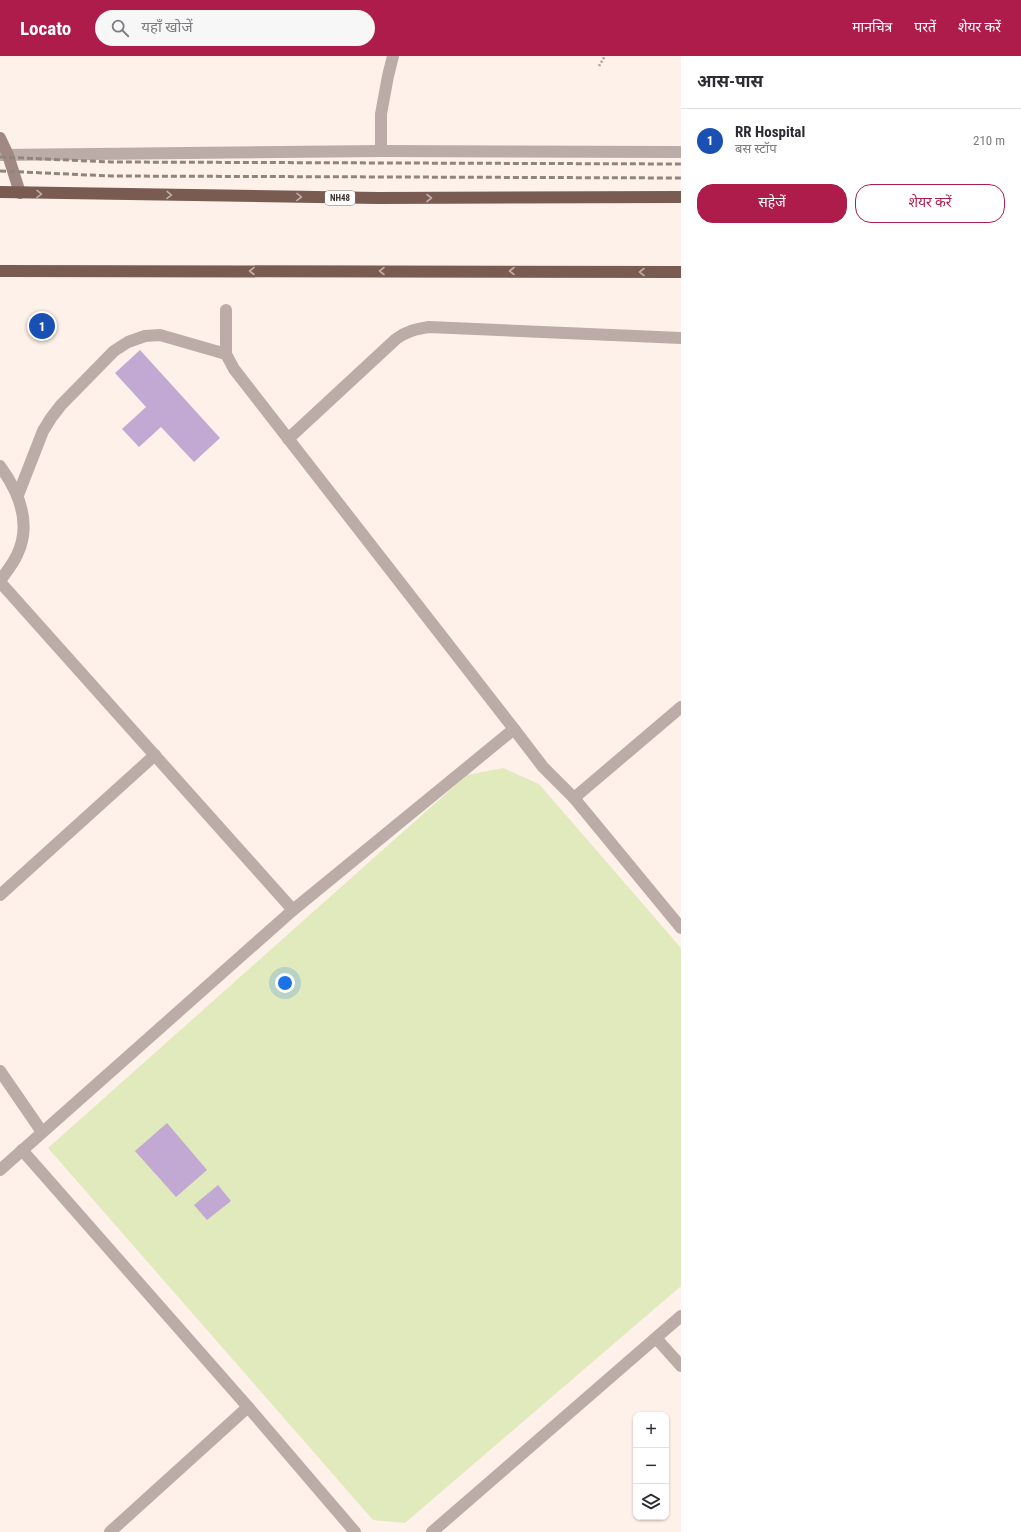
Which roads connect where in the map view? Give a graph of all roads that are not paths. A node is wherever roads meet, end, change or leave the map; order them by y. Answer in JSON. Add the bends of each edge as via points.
{"nodes":[{"id":1,"x":394,"y":56,"type":"edge"},
{"id":2,"x":0,"y":138,"type":"edge"},
{"id":3,"x":381,"y":151,"type":"junction"},
{"id":4,"x":681,"y":152,"type":"edge"},
{"id":5,"x":4,"y":155,"type":"edge"},
{"id":6,"x":0,"y":192,"type":"edge"},
{"id":7,"x":20,"y":193,"type":"junction"},
{"id":8,"x":681,"y":197,"type":"edge"},
{"id":9,"x":0,"y":271,"type":"edge"},
{"id":10,"x":681,"y":272,"type":"edge"},
{"id":11,"x":226,"y":310,"type":"dead end"},
{"id":12,"x":681,"y":338,"type":"edge"},
{"id":13,"x":226,"y":354,"type":"junction"},
{"id":14,"x":288,"y":439,"type":"junction"},
{"id":15,"x":0,"y":466,"type":"edge"},
{"id":16,"x":18,"y":496,"type":"junction"},
{"id":17,"x":0,"y":581,"type":"edge"},
{"id":18,"x":681,"y":707,"type":"edge"},
{"id":19,"x":514,"y":729,"type":"junction"},
{"id":20,"x":155,"y":755,"type":"junction"},
{"id":21,"x":574,"y":798,"type":"junction"},
{"id":22,"x":0,"y":895,"type":"edge"},
{"id":23,"x":293,"y":910,"type":"junction"},
{"id":24,"x":681,"y":928,"type":"edge"},
{"id":25,"x":0,"y":1071,"type":"edge"},
{"id":26,"x":42,"y":1132,"type":"junction"},
{"id":27,"x":22,"y":1150,"type":"junction"},
{"id":28,"x":0,"y":1170,"type":"edge"},
{"id":29,"x":681,"y":1316,"type":"edge"},
{"id":30,"x":656,"y":1338,"type":"junction"},
{"id":31,"x":681,"y":1366,"type":"edge"},
{"id":32,"x":248,"y":1407,"type":"junction"},
{"id":33,"x":110,"y":1532,"type":"edge"},
{"id":34,"x":355,"y":1532,"type":"edge"},
{"id":35,"x":432,"y":1532,"type":"edge"}],
"edges":[{"from":1,"to":3,"type":"street","via":[[381,114]]},
{"from":2,"to":5,"type":"main road"},
{"from":3,"to":4,"type":"street"},
{"from":3,"to":5,"type":"street"},
{"from":5,"to":7,"type":"main road"},
{"from":6,"to":7,"type":"highway","number":"NH48"},
{"from":7,"to":8,"type":"highway","number":"NH48","one_way":true,"via":[[378,198]]},
{"from":10,"to":9,"type":"highway","one_way":true},
{"from":11,"to":13,"type":"street"},
{"from":12,"to":14,"type":"street","via":[[416,328],[396,338]]},
{"from":13,"to":14,"type":"street","via":[[234,369]]},
{"from":13,"to":16,"type":"street","via":[[160,335],[145,336],[128,342],[114,351],[61,405],[42,431]]},
{"from":14,"to":19,"type":"street"},
{"from":15,"to":16,"type":"street"},
{"from":16,"to":17,"type":"street","via":[[24,517],[23,537],[17,556]]},
{"from":17,"to":20,"type":"street"},
{"from":18,"to":21,"type":"street"},
{"from":19,"to":21,"type":"street","via":[[543,767]]},
{"from":19,"to":23,"type":"street"},
{"from":20,"to":22,"type":"street"},
{"from":20,"to":23,"type":"street"},
{"from":21,"to":24,"type":"street"},
{"from":23,"to":26,"type":"street"},
{"from":25,"to":26,"type":"street"},
{"from":26,"to":27,"type":"street"},
{"from":27,"to":28,"type":"street"},
{"from":27,"to":32,"type":"street"},
{"from":29,"to":30,"type":"street"},
{"from":30,"to":31,"type":"street"},
{"from":30,"to":35,"type":"street"},
{"from":32,"to":33,"type":"street"},
{"from":32,"to":34,"type":"street"}]}
